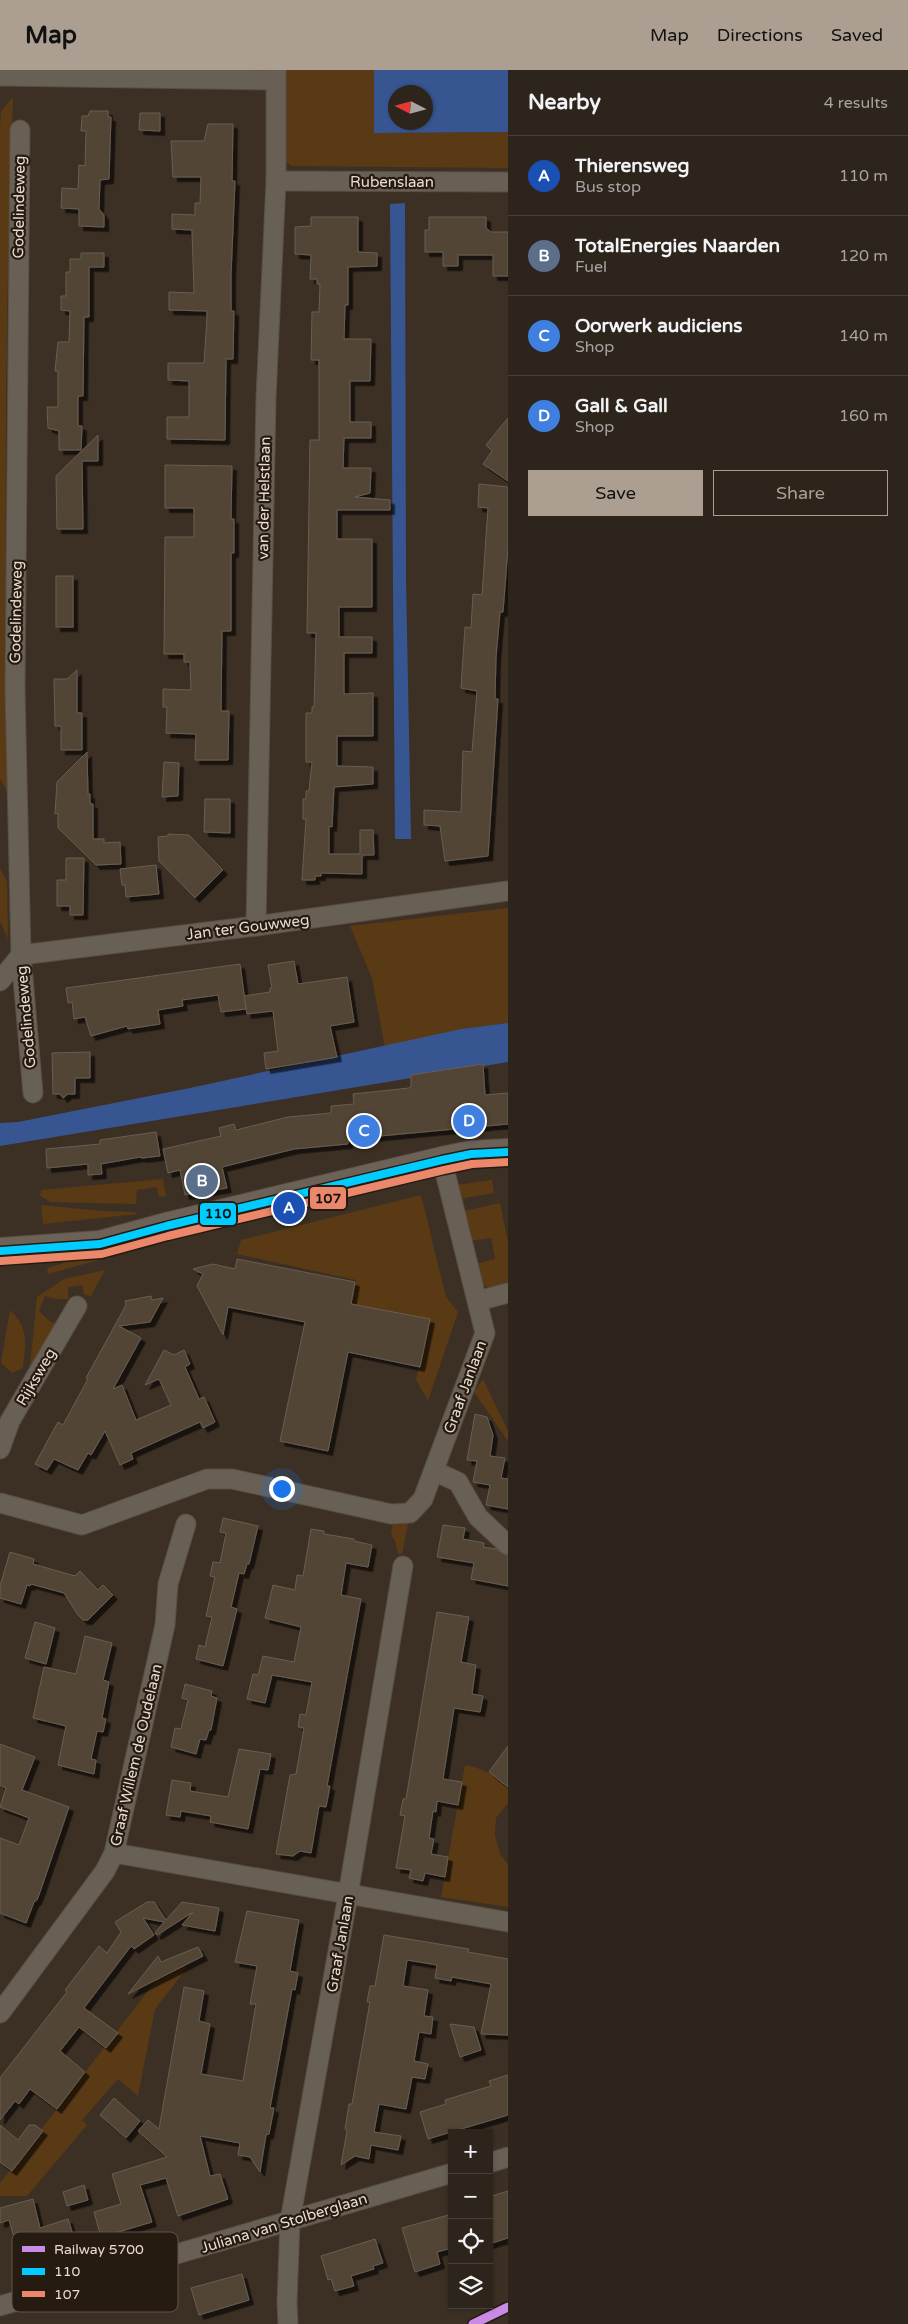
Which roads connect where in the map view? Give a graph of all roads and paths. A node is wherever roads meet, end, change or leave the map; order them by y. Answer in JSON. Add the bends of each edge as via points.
{"nodes":[{"id":1,"x":276,"y":75,"type":"edge"},
{"id":2,"x":0,"y":76,"type":"edge"},
{"id":3,"x":20,"y":130,"type":"dead end"},
{"id":4,"x":276,"y":181,"type":"junction"},
{"id":5,"x":508,"y":182,"type":"edge"},
{"id":6,"x":508,"y":891,"type":"edge"},
{"id":7,"x":256,"y":926,"type":"junction"},
{"id":8,"x":21,"y":955,"type":"junction"},
{"id":9,"x":0,"y":981,"type":"edge"},
{"id":10,"x":33,"y":1094,"type":"dead end"},
{"id":11,"x":508,"y":1152,"type":"edge"},
{"id":12,"x":442,"y":1160,"type":"junction"},
{"id":13,"x":0,"y":1251,"type":"edge"},
{"id":14,"x":508,"y":1293,"type":"edge"},
{"id":15,"x":478,"y":1301,"type":"junction"},
{"id":16,"x":77,"y":1306,"type":"dead end"},
{"id":17,"x":0,"y":1449,"type":"edge"},
{"id":18,"x":434,"y":1471,"type":"junction"},
{"id":19,"x":0,"y":1503,"type":"edge"},
{"id":20,"x":186,"y":1524,"type":"dead end"},
{"id":21,"x":508,"y":1544,"type":"edge"},
{"id":22,"x":403,"y":1566,"type":"dead end"},
{"id":23,"x":114,"y":1854,"type":"junction"},
{"id":24,"x":348,"y":1895,"type":"junction"},
{"id":25,"x":508,"y":1922,"type":"edge"},
{"id":26,"x":0,"y":2013,"type":"edge"},
{"id":27,"x":508,"y":2157,"type":"edge"},
{"id":28,"x":493,"y":2162,"type":"edge"},
{"id":29,"x":449,"y":2174,"type":"edge"},
{"id":30,"x":290,"y":2221,"type":"junction"},
{"id":31,"x":178,"y":2254,"type":"edge"},
{"id":32,"x":12,"y":2302,"type":"edge"},
{"id":33,"x":0,"y":2306,"type":"edge"},
{"id":34,"x":288,"y":2324,"type":"edge"}],
"edges":[{"from":1,"to":2,"type":"street"},
{"from":1,"to":4,"type":"street","name":"van der Helstlaan"},
{"from":3,"to":8,"type":"street","name":"Godelindeweg","via":[[15,690]]},
{"from":4,"to":5,"type":"street","name":"Rubenslaan"},
{"from":4,"to":7,"type":"street","name":"van der Helstlaan","via":[[266,398]]},
{"from":6,"to":7,"type":"street","name":"Jan ter Gouwweg"},
{"from":7,"to":8,"type":"street","name":"Jan ter Gouwweg"},
{"from":8,"to":9,"type":"street"},
{"from":8,"to":10,"type":"street","name":"Godelindeweg"},
{"from":11,"to":12,"type":"street"},
{"from":12,"to":13,"type":"street","via":[[100,1244]]},
{"from":12,"to":15,"type":"street","name":"Graaf Janlaan"},
{"from":14,"to":15,"type":"street"},
{"from":15,"to":18,"type":"street","name":"Graaf Janlaan","via":[[485,1333]]},
{"from":16,"to":17,"type":"street","name":"Rijksweg","via":[[10,1421]]},
{"from":18,"to":19,"type":"street","name":"Graaf Janlaan","via":[[423,1499],[410,1513],[391,1514],[232,1480],[206,1479],[82,1526]]},
{"from":18,"to":21,"type":"street","via":[[458,1482],[478,1516]]},
{"from":20,"to":23,"type":"street","name":"Graaf Willem de Oudelaan","via":[[168,1584],[165,1625]]},
{"from":22,"to":24,"type":"street","name":"Graaf Janlaan"},
{"from":23,"to":24,"type":"street"},
{"from":23,"to":26,"type":"street","name":"Graaf Willem de Oudelaan","via":[[105,1871]]},
{"from":24,"to":25,"type":"street"},
{"from":24,"to":30,"type":"street","name":"Graaf Janlaan"},
{"from":27,"to":28,"type":"street"},
{"from":29,"to":30,"type":"street","name":"Juliana van Stolberglaan"},
{"from":30,"to":31,"type":"street","name":"Juliana van Stolberglaan"},
{"from":30,"to":34,"type":"street","name":"Graaf Janlaan"},
{"from":32,"to":33,"type":"street","name":"Juliana van Stolberglaan"}]}
